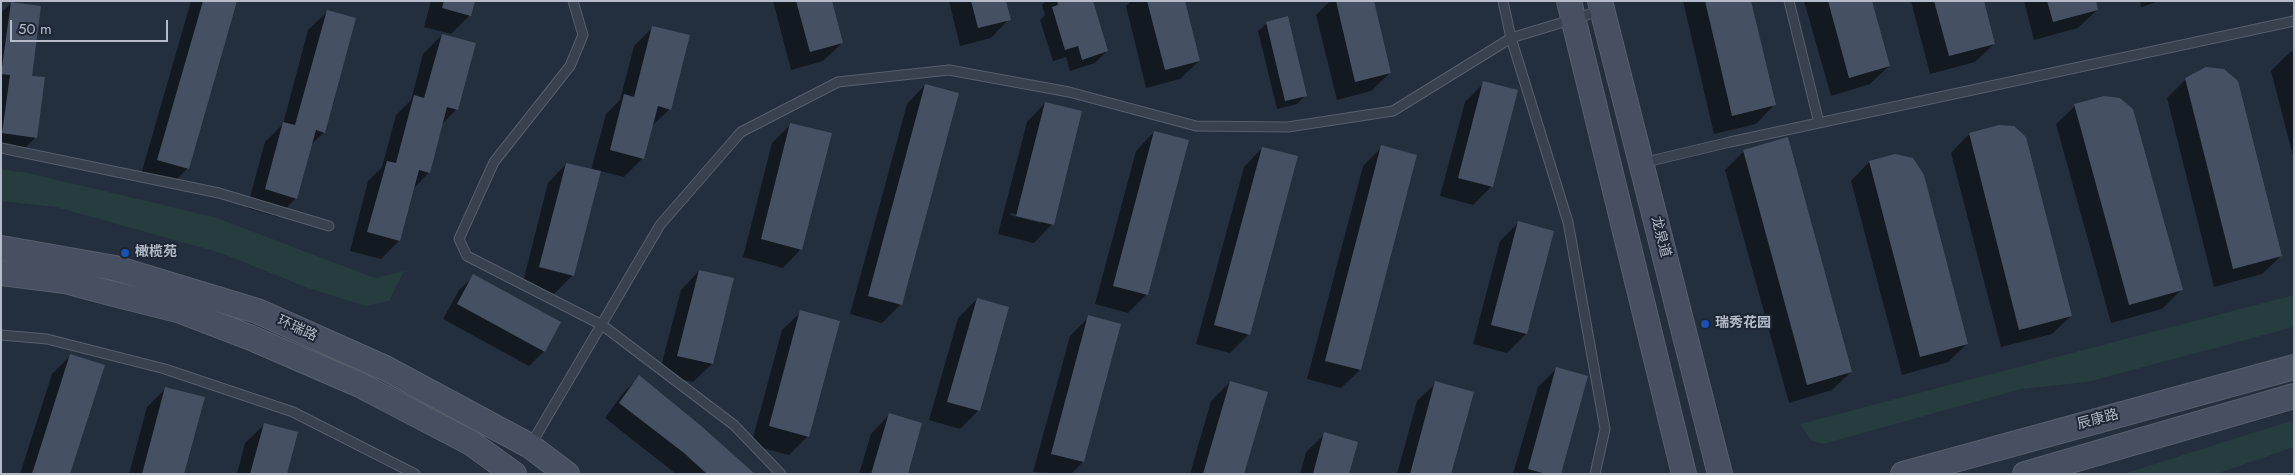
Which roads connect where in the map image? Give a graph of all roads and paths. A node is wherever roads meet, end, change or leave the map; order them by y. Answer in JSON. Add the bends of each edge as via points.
{"nodes":[{"id":1,"x":573,"y":1,"type":"edge"},
{"id":2,"x":1503,"y":1,"type":"edge"},
{"id":3,"x":1789,"y":1,"type":"edge"},
{"id":4,"x":1601,"y":6,"type":"edge"},
{"id":5,"x":1572,"y":10,"type":"edge"},
{"id":6,"x":2294,"y":21,"type":"edge"},
{"id":7,"x":1511,"y":38,"type":"junction"},
{"id":8,"x":1819,"y":123,"type":"junction"},
{"id":9,"x":1,"y":148,"type":"edge"},
{"id":10,"x":1642,"y":163,"type":"junction"},
{"id":11,"x":329,"y":226,"type":"dead end"},
{"id":12,"x":1,"y":248,"type":"edge"},
{"id":13,"x":1,"y":273,"type":"edge"},
{"id":14,"x":602,"y":325,"type":"junction"},
{"id":15,"x":1,"y":335,"type":"edge"},
{"id":16,"x":2294,"y":367,"type":"edge"},
{"id":17,"x":2294,"y":396,"type":"edge"},
{"id":18,"x":530,"y":446,"type":"junction"},
{"id":19,"x":415,"y":474,"type":"edge"},
{"id":20,"x":514,"y":474,"type":"edge"},
{"id":21,"x":567,"y":474,"type":"edge"},
{"id":22,"x":781,"y":474,"type":"edge"},
{"id":23,"x":1595,"y":474,"type":"edge"},
{"id":24,"x":1684,"y":474,"type":"edge"},
{"id":25,"x":1720,"y":474,"type":"edge"},
{"id":26,"x":1903,"y":474,"type":"edge"},
{"id":27,"x":2025,"y":474,"type":"edge"}],
"edges":[{"from":1,"to":14,"type":"lane","via":[[583,36],[570,66],[494,162],[459,239],[467,256]]},
{"from":2,"to":7,"type":"lane"},
{"from":3,"to":8,"type":"lane"},
{"from":4,"to":5,"type":"lane"},
{"from":4,"to":10,"type":"street","name":"龙泉道"},
{"from":5,"to":7,"type":"lane"},
{"from":5,"to":24,"type":"street"},
{"from":6,"to":8,"type":"lane"},
{"from":7,"to":14,"type":"lane","via":[[1393,111],[1288,127],[1196,126],[1069,92],[949,70],[838,82],[741,132],[660,225]]},
{"from":7,"to":23,"type":"lane","via":[[1568,222],[1605,429]]},
{"from":8,"to":10,"type":"lane"},
{"from":9,"to":11,"type":"lane","via":[[219,193]]},
{"from":10,"to":25,"type":"street","name":"龙泉道"},
{"from":12,"to":18,"type":"street","name":"环瑞路","via":[[115,268],[258,311],[385,368]]},
{"from":13,"to":20,"type":"street","name":"环瑞路","via":[[65,281],[116,294],[181,311],[249,337],[360,385],[471,443]]},
{"from":14,"to":18,"type":"lane"},
{"from":14,"to":22,"type":"lane","via":[[734,425]]},
{"from":15,"to":19,"type":"lane","via":[[47,338],[165,369],[293,412]]},
{"from":16,"to":26,"type":"street","name":"辰康路"},
{"from":17,"to":27,"type":"street"},
{"from":18,"to":21,"type":"street","name":"环瑞路"}]}
